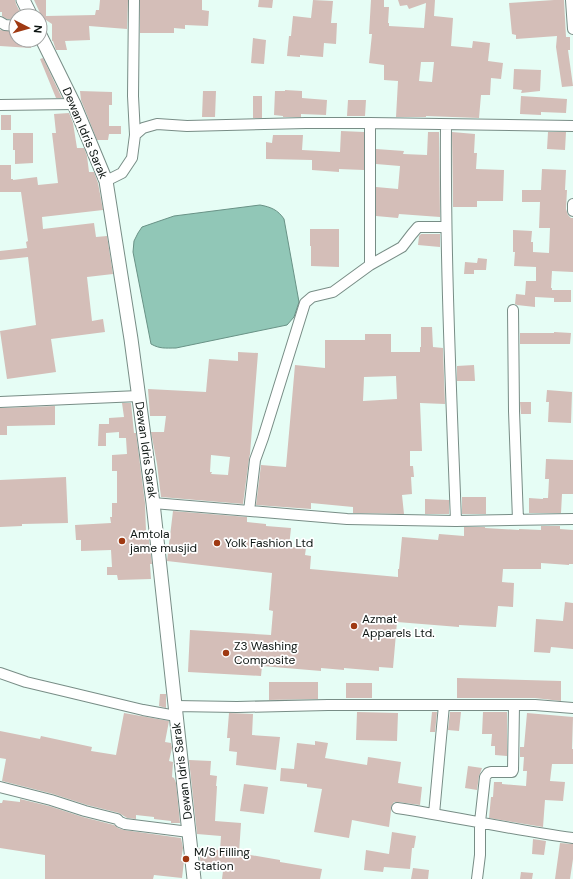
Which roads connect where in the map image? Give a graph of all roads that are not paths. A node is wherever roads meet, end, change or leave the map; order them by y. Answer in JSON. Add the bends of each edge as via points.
{"nodes":[{"id":1,"x":134,"y":0,"type":"edge"},
{"id":2,"x":571,"y":0,"type":"edge"},
{"id":3,"x":573,"y":29,"type":"edge"},
{"id":4,"x":46,"y":48,"type":"edge"},
{"id":5,"x":74,"y":104,"type":"junction"},
{"id":6,"x":0,"y":105,"type":"edge"},
{"id":7,"x":370,"y":123,"type":"junction"},
{"id":8,"x":446,"y":125,"type":"junction"},
{"id":9,"x":573,"y":126,"type":"edge"},
{"id":10,"x":135,"y":135,"type":"junction"},
{"id":11,"x":106,"y":181,"type":"junction"},
{"id":12,"x":573,"y":204,"type":"edge"},
{"id":13,"x":573,"y":211,"type":"edge"},
{"id":14,"x":446,"y":227,"type":"junction"},
{"id":15,"x":370,"y":265,"type":"junction"},
{"id":16,"x":513,"y":310,"type":"dead end"},
{"id":17,"x":139,"y":396,"type":"junction"},
{"id":18,"x":0,"y":402,"type":"edge"},
{"id":19,"x":153,"y":503,"type":"junction"},
{"id":20,"x":249,"y":511,"type":"junction"},
{"id":21,"x":573,"y":519,"type":"edge"},
{"id":22,"x":518,"y":520,"type":"junction"},
{"id":23,"x":456,"y":521,"type":"junction"},
{"id":24,"x":0,"y":673,"type":"edge"},
{"id":25,"x":444,"y":705,"type":"junction"},
{"id":26,"x":514,"y":705,"type":"junction"},
{"id":27,"x":573,"y":708,"type":"edge"},
{"id":28,"x":175,"y":711,"type":"junction"},
{"id":29,"x":0,"y":787,"type":"edge"},
{"id":30,"x":397,"y":808,"type":"dead end"},
{"id":31,"x":434,"y":814,"type":"junction"},
{"id":32,"x":480,"y":822,"type":"junction"},
{"id":33,"x":189,"y":832,"type":"junction"},
{"id":34,"x":573,"y":838,"type":"edge"},
{"id":35,"x":194,"y":879,"type":"edge"},
{"id":36,"x":477,"y":879,"type":"edge"}],
"edges":[{"from":1,"to":10,"type":"street"},
{"from":2,"to":3,"type":"street"},
{"from":4,"to":5,"type":"main road","name":"Dewan Idris Sarak"},
{"from":5,"to":6,"type":"street"},
{"from":5,"to":11,"type":"main road","name":"Dewan Idris Sarak"},
{"from":7,"to":8,"type":"street"},
{"from":7,"to":10,"type":"street","via":[[187,126],[157,124],[143,128]]},
{"from":7,"to":15,"type":"street"},
{"from":8,"to":9,"type":"street"},
{"from":8,"to":14,"type":"street"},
{"from":10,"to":11,"type":"street","via":[[132,158],[122,174]]},
{"from":11,"to":17,"type":"main road","name":"Dewan Idris Sarak"},
{"from":12,"to":13,"type":"street"},
{"from":14,"to":15,"type":"street","via":[[418,227],[402,246]]},
{"from":14,"to":23,"type":"street"},
{"from":15,"to":20,"type":"street","via":[[333,292],[312,297],[305,303],[255,460]]},
{"from":16,"to":22,"type":"street"},
{"from":17,"to":18,"type":"street"},
{"from":17,"to":19,"type":"main road","name":"Dewan Idris Sarak"},
{"from":19,"to":20,"type":"street"},
{"from":19,"to":28,"type":"main road","name":"Dewan Idris Sarak"},
{"from":20,"to":23,"type":"street","via":[[347,520]]},
{"from":21,"to":22,"type":"street"},
{"from":22,"to":23,"type":"street"},
{"from":24,"to":28,"type":"street","via":[[26,682],[143,710]]},
{"from":25,"to":26,"type":"street"},
{"from":25,"to":28,"type":"street","via":[[237,707]]},
{"from":25,"to":31,"type":"street"},
{"from":26,"to":27,"type":"street"},
{"from":26,"to":32,"type":"street","via":[[513,770],[491,772],[485,777]]},
{"from":28,"to":33,"type":"main road","name":"Dewan Idris Sarak"},
{"from":29,"to":33,"type":"street","via":[[117,819],[125,824]]},
{"from":30,"to":31,"type":"street"},
{"from":31,"to":32,"type":"street"},
{"from":32,"to":34,"type":"street"},
{"from":32,"to":36,"type":"street"},
{"from":33,"to":35,"type":"main road","name":"Dewan Idris Sarak"}]}
